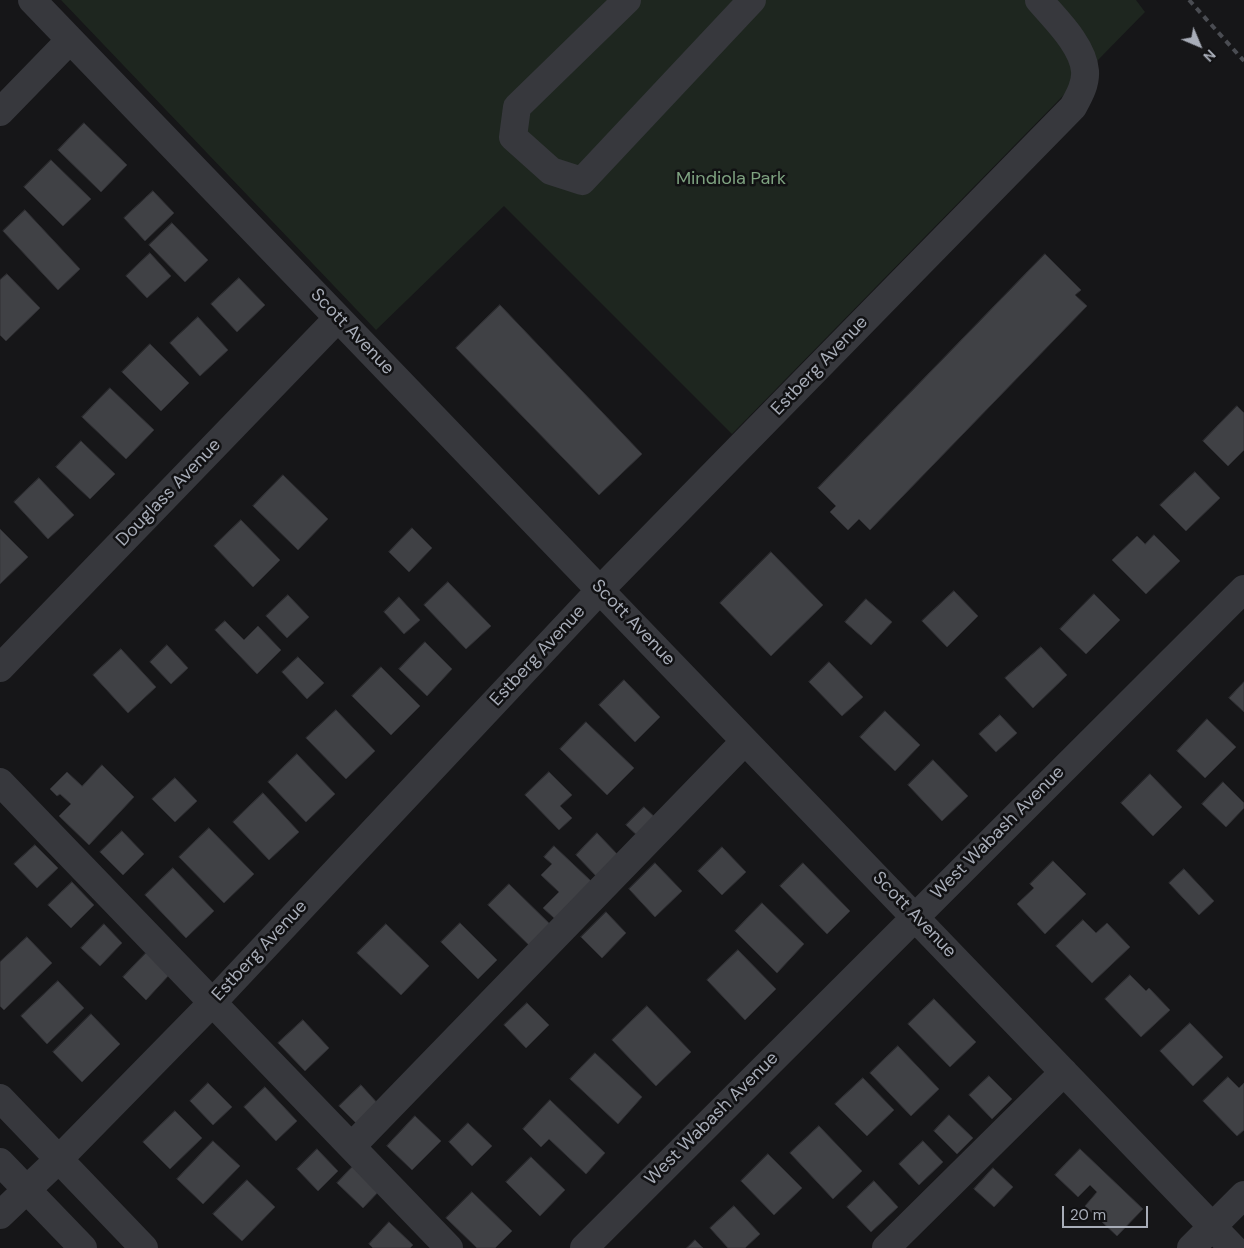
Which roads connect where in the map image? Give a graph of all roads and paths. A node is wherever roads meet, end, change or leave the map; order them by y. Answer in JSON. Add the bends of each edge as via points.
{"nodes":[{"id":1,"x":32,"y":0,"type":"edge"},
{"id":2,"x":627,"y":0,"type":"edge"},
{"id":3,"x":752,"y":0,"type":"edge"},
{"id":4,"x":1040,"y":0,"type":"edge"},
{"id":5,"x":70,"y":40,"type":"junction"},
{"id":6,"x":0,"y":112,"type":"edge"},
{"id":7,"x":338,"y":318,"type":"junction"},
{"id":8,"x":1244,"y":589,"type":"edge"},
{"id":9,"x":600,"y":590,"type":"junction"},
{"id":10,"x":0,"y":668,"type":"edge"},
{"id":11,"x":746,"y":740,"type":"junction"},
{"id":12,"x":0,"y":782,"type":"edge"},
{"id":13,"x":914,"y":916,"type":"junction"},
{"id":14,"x":212,"y":1003,"type":"junction"},
{"id":15,"x":1064,"y":1072,"type":"junction"},
{"id":16,"x":0,"y":1098,"type":"edge"},
{"id":17,"x":352,"y":1146,"type":"junction"},
{"id":18,"x":59,"y":1159,"type":"junction"},
{"id":19,"x":0,"y":1162,"type":"edge"},
{"id":20,"x":26,"y":1190,"type":"junction"},
{"id":21,"x":1244,"y":1195,"type":"edge"},
{"id":22,"x":0,"y":1215,"type":"edge"},
{"id":23,"x":1212,"y":1227,"type":"junction"},
{"id":24,"x":83,"y":1248,"type":"edge"},
{"id":25,"x":144,"y":1248,"type":"edge"},
{"id":26,"x":449,"y":1248,"type":"edge"},
{"id":27,"x":584,"y":1248,"type":"edge"},
{"id":28,"x":886,"y":1248,"type":"edge"},
{"id":29,"x":1191,"y":1248,"type":"edge"},
{"id":30,"x":1233,"y":1248,"type":"edge"}],
"edges":[{"from":1,"to":5,"type":"street","name":"Scott Avenue"},
{"from":2,"to":3,"type":"street","via":[[517,107],[513,137],[550,171],[582,181]]},
{"from":4,"to":9,"type":"street","name":"Estberg Avenue","via":[[1080,51],[1085,71],[1082,91],[1073,107]]},
{"from":5,"to":6,"type":"street"},
{"from":5,"to":7,"type":"street","name":"Scott Avenue"},
{"from":7,"to":9,"type":"street","name":"Scott Avenue"},
{"from":7,"to":10,"type":"street","name":"Douglass Avenue"},
{"from":8,"to":13,"type":"street","name":"West Wabash Avenue"},
{"from":9,"to":11,"type":"street","name":"Scott Avenue"},
{"from":9,"to":14,"type":"street","name":"Estberg Avenue"},
{"from":11,"to":13,"type":"street","name":"Scott Avenue"},
{"from":11,"to":17,"type":"street"},
{"from":12,"to":14,"type":"street"},
{"from":13,"to":15,"type":"street","name":"Scott Avenue"},
{"from":13,"to":27,"type":"street","name":"West Wabash Avenue"},
{"from":14,"to":17,"type":"street"},
{"from":14,"to":18,"type":"street","name":"Estberg Avenue"},
{"from":15,"to":23,"type":"street","name":"Scott Avenue"},
{"from":15,"to":28,"type":"street"},
{"from":16,"to":18,"type":"street"},
{"from":17,"to":26,"type":"street"},
{"from":18,"to":20,"type":"street","name":"Estberg Avenue"},
{"from":18,"to":25,"type":"street"},
{"from":19,"to":20,"type":"street"},
{"from":20,"to":22,"type":"street","name":"Estberg Avenue"},
{"from":20,"to":24,"type":"street"},
{"from":21,"to":23,"type":"street"},
{"from":23,"to":29,"type":"street"},
{"from":23,"to":30,"type":"street","name":"Scott Avenue"}]}
